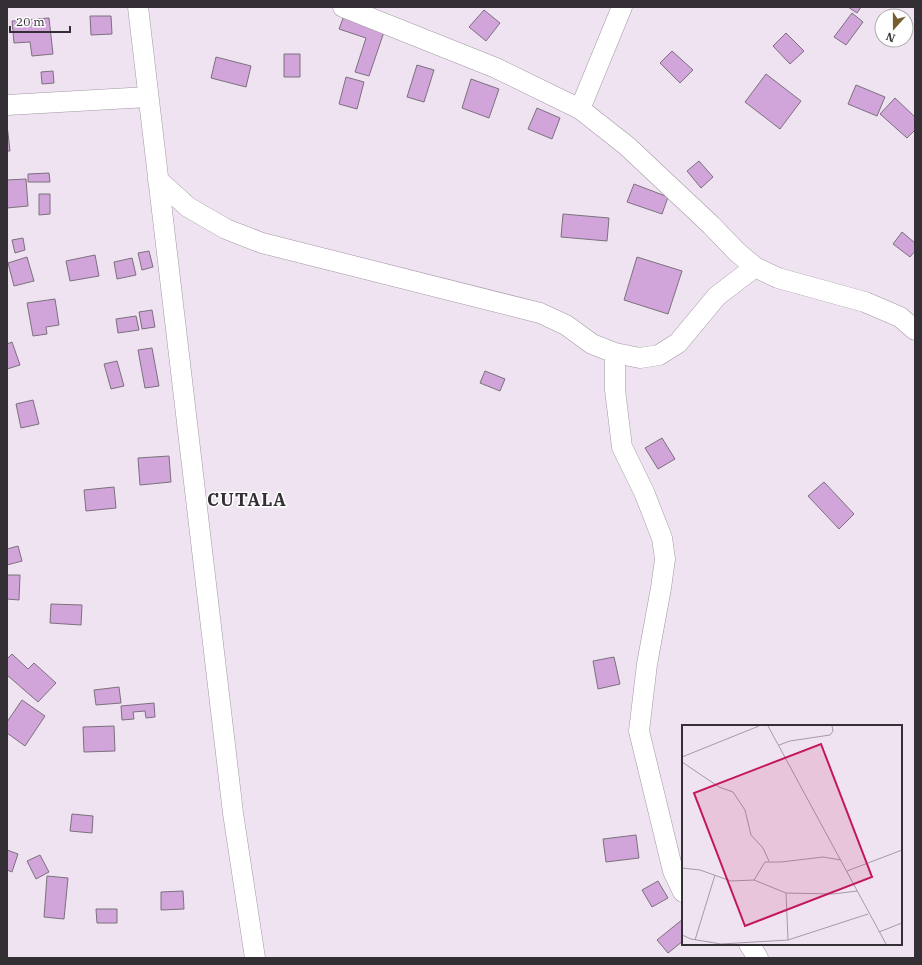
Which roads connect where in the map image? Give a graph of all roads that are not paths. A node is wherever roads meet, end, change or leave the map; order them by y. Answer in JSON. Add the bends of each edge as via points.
{"nodes":[{"id":1,"x":138,"y":7,"type":"edge"},
{"id":2,"x":343,"y":7,"type":"edge"},
{"id":3,"x":622,"y":7,"type":"edge"},
{"id":4,"x":148,"y":97,"type":"junction"},
{"id":5,"x":7,"y":105,"type":"edge"},
{"id":6,"x":580,"y":109,"type":"junction"},
{"id":7,"x":158,"y":180,"type":"junction"},
{"id":8,"x":755,"y":267,"type":"junction"},
{"id":9,"x":915,"y":330,"type":"edge"},
{"id":10,"x":615,"y":353,"type":"junction"},
{"id":11,"x":682,"y":890,"type":"edge"},
{"id":12,"x":750,"y":945,"type":"edge"},
{"id":13,"x":256,"y":958,"type":"edge"},
{"id":14,"x":758,"y":958,"type":"edge"}],
"edges":[{"from":1,"to":4,"type":"street"},
{"from":2,"to":6,"type":"street","via":[[496,68]]},
{"from":3,"to":6,"type":"street"},
{"from":4,"to":5,"type":"street"},
{"from":4,"to":7,"type":"street"},
{"from":6,"to":8,"type":"street","via":[[627,146]]},
{"from":7,"to":10,"type":"street","via":[[188,207],[226,229],[262,243],[540,313],[566,325],[592,344]]},
{"from":7,"to":13,"type":"street","via":[[233,813]]},
{"from":8,"to":9,"type":"street","via":[[778,278],[865,302],[900,318]]},
{"from":8,"to":10,"type":"street","via":[[717,296],[678,343],[659,355],[640,358]]},
{"from":10,"to":11,"type":"street","via":[[615,390],[622,447],[644,492],[662,538],[665,559],[647,664],[639,731],[673,871]]},
{"from":12,"to":14,"type":"street"}]}
